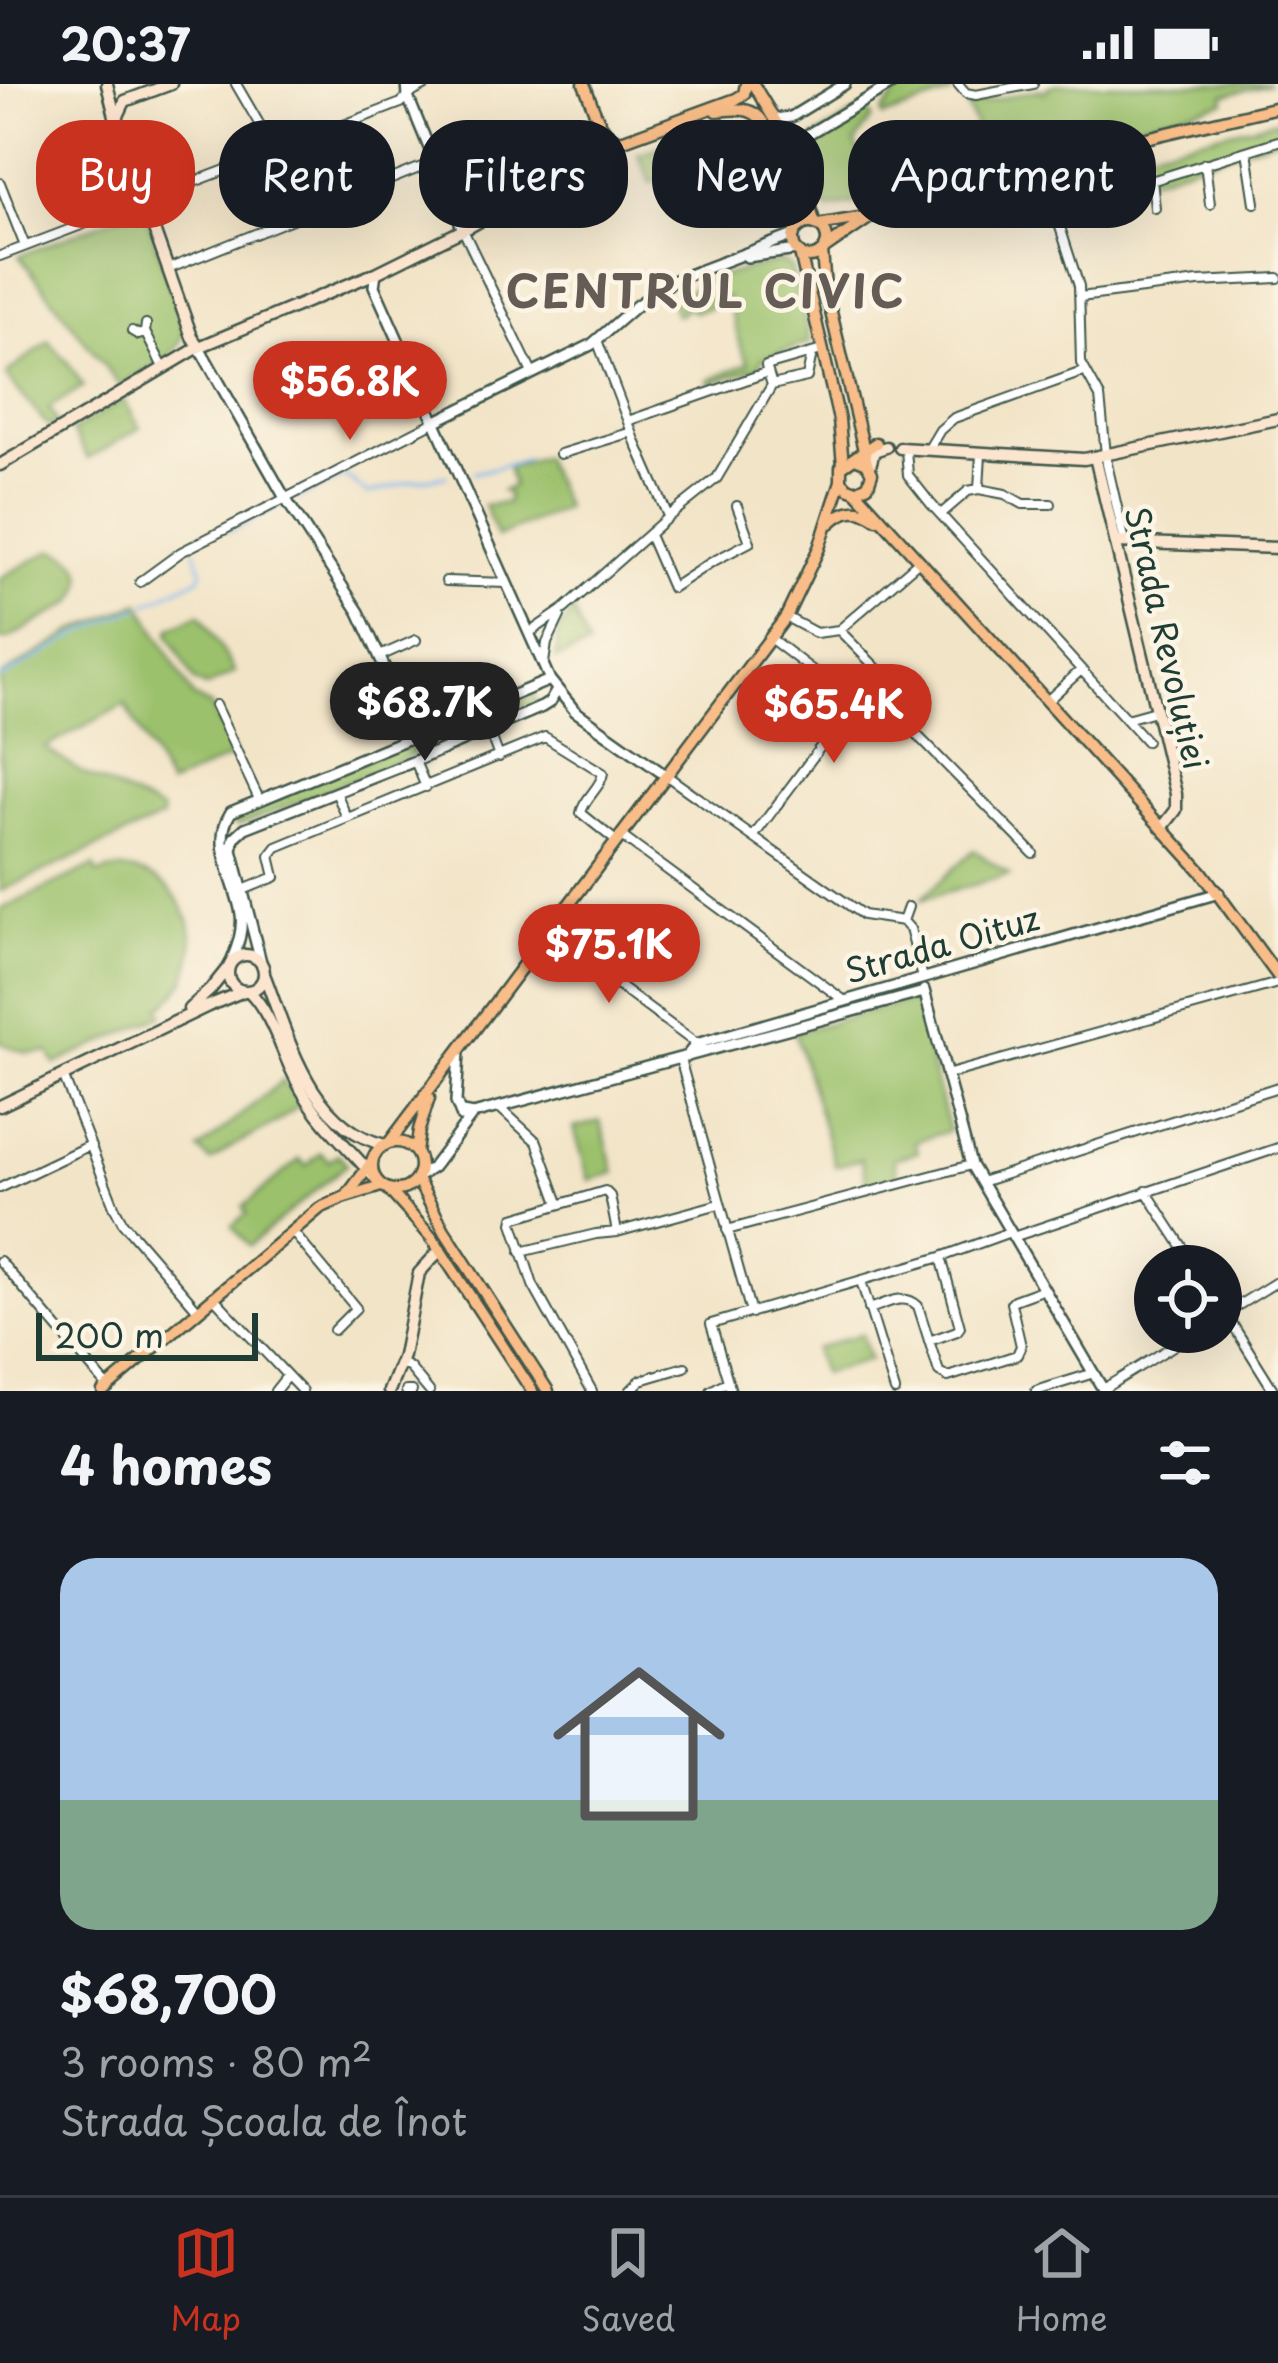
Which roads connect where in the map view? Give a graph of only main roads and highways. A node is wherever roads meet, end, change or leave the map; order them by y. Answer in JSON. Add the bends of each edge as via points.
{"nodes":[{"id":1,"x":108,"y":84,"type":"edge"},
{"id":2,"x":171,"y":84,"type":"edge"},
{"id":3,"x":584,"y":84,"type":"edge"},
{"id":4,"x":750,"y":84,"type":"edge"},
{"id":5,"x":129,"y":98,"type":"junction"},
{"id":6,"x":1278,"y":107,"type":"edge"},
{"id":7,"x":696,"y":114,"type":"junction"},
{"id":8,"x":117,"y":120,"type":"edge"},
{"id":9,"x":118,"y":120,"type":"edge"},
{"id":10,"x":599,"y":120,"type":"edge"},
{"id":11,"x":775,"y":120,"type":"edge"},
{"id":12,"x":1156,"y":137,"type":"edge"},
{"id":13,"x":628,"y":138,"type":"edge"},
{"id":14,"x":155,"y":228,"type":"edge"},
{"id":15,"x":467,"y":228,"type":"edge"},
{"id":16,"x":800,"y":228,"type":"edge"},
{"id":17,"x":819,"y":228,"type":"edge"},
{"id":18,"x":854,"y":228,"type":"edge"},
{"id":19,"x":794,"y":234,"type":"junction"},
{"id":20,"x":823,"y":250,"type":"junction"},
{"id":21,"x":798,"y":252,"type":"junction"},
{"id":22,"x":199,"y":347,"type":"junction"},
{"id":23,"x":1278,"y":419,"type":"edge"},
{"id":24,"x":859,"y":431,"type":"junction"},
{"id":25,"x":903,"y":448,"type":"road end"},
{"id":26,"x":1101,"y":456,"type":"junction"},
{"id":27,"x":860,"y":461,"type":"junction"},
{"id":28,"x":0,"y":466,"type":"edge"},
{"id":29,"x":854,"y":487,"type":"junction"},
{"id":30,"x":829,"y":521,"type":"junction"},
{"id":31,"x":887,"y":526,"type":"junction"},
{"id":32,"x":1120,"y":542,"type":"junction"},
{"id":33,"x":1278,"y":548,"type":"edge"},
{"id":34,"x":1162,"y":828,"type":"junction"},
{"id":35,"x":230,"y":964,"type":"junction"},
{"id":36,"x":262,"y":968,"type":"junction"},
{"id":37,"x":1278,"y":979,"type":"edge"},
{"id":38,"x":246,"y":991,"type":"junction"},
{"id":39,"x":164,"y":1028,"type":"junction"},
{"id":40,"x":432,"y":1089,"type":"junction"},
{"id":41,"x":0,"y":1106,"type":"edge"},
{"id":42,"x":387,"y":1144,"type":"junction"},
{"id":43,"x":417,"y":1155,"type":"junction"},
{"id":44,"x":376,"y":1176,"type":"junction"},
{"id":45,"x":417,"y":1178,"type":"junction"},
{"id":46,"x":346,"y":1197,"type":"junction"},
{"id":47,"x":440,"y":1250,"type":"junction"},
{"id":48,"x":465,"y":1262,"type":"junction"},
{"id":49,"x":503,"y":1319,"type":"junction"},
{"id":50,"x":490,"y":1326,"type":"junction"},
{"id":51,"x":106,"y":1389,"type":"edge"},
{"id":52,"x":389,"y":1391,"type":"edge"},
{"id":53,"x":532,"y":1391,"type":"edge"},
{"id":54,"x":548,"y":1391,"type":"edge"}],
"edges":[{"from":1,"to":5,"type":"main road"},
{"from":1,"to":8,"type":"main road"},
{"from":2,"to":5,"type":"main road"},
{"from":3,"to":10,"type":"main road"},
{"from":4,"to":7,"type":"main road","via":[[740,97]]},
{"from":4,"to":11,"type":"main road"},
{"from":5,"to":9,"type":"main road"},
{"from":6,"to":12,"type":"main road"},
{"from":7,"to":13,"type":"main road"},
{"from":7,"to":19,"type":"main road","via":[[742,110],[761,119]]},
{"from":14,"to":22,"type":"main road"},
{"from":15,"to":22,"type":"main road"},
{"from":16,"to":19,"type":"main road"},
{"from":17,"to":20,"type":"main road"},
{"from":18,"to":20,"type":"main road"},
{"from":19,"to":21,"type":"main road"},
{"from":20,"to":21,"type":"main road","via":[[811,257]]},
{"from":20,"to":24,"type":"main road"},
{"from":21,"to":27,"type":"main road","via":[[818,351]]},
{"from":22,"to":28,"type":"main road"},
{"from":23,"to":26,"type":"main road"},
{"from":24,"to":27,"type":"main road"},
{"from":24,"to":27,"type":"main road","via":[[881,445]]},
{"from":25,"to":26,"type":"main road"},
{"from":26,"to":32,"type":"main road","name":"Strada Revoluției"},
{"from":27,"to":29,"type":"main road","via":[[872,476]]},
{"from":27,"to":29,"type":"main road","via":[[840,470]]},
{"from":29,"to":30,"type":"main road"},
{"from":29,"to":31,"type":"main road"},
{"from":30,"to":31,"type":"main road","via":[[854,510]]},
{"from":30,"to":40,"type":"main road","via":[[786,617]]},
{"from":31,"to":34,"type":"main road"},
{"from":32,"to":33,"type":"main road"},
{"from":32,"to":34,"type":"main road","name":"Strada Revoluției","via":[[1177,800]]},
{"from":34,"to":37,"type":"main road"},
{"from":35,"to":36,"type":"main road","via":[[247,955]]},
{"from":35,"to":38,"type":"main road","via":[[227,977]]},
{"from":35,"to":39,"type":"main road"},
{"from":36,"to":38,"type":"main road","via":[[260,985]]},
{"from":36,"to":42,"type":"main road","via":[[317,1095],[346,1128]]},
{"from":38,"to":39,"type":"main road"},
{"from":38,"to":44,"type":"main road","via":[[266,1012],[307,1099]]},
{"from":39,"to":41,"type":"main road"},
{"from":40,"to":42,"type":"main road"},
{"from":40,"to":43,"type":"main road"},
{"from":42,"to":43,"type":"main road","via":[[406,1144]]},
{"from":42,"to":44,"type":"main road","via":[[375,1154]]},
{"from":43,"to":45,"type":"main road"},
{"from":44,"to":45,"type":"main road","via":[[402,1190]]},
{"from":44,"to":46,"type":"main road"},
{"from":44,"to":46,"type":"main road"},
{"from":44,"to":47,"type":"main road"},
{"from":45,"to":48,"type":"main road"},
{"from":46,"to":51,"type":"main road","via":[[320,1208]]},
{"from":47,"to":48,"type":"main road"},
{"from":47,"to":50,"type":"main road"},
{"from":47,"to":52,"type":"main road","via":[[419,1273]]},
{"from":48,"to":49,"type":"main road"},
{"from":49,"to":50,"type":"main road"},
{"from":49,"to":54,"type":"main road"},
{"from":50,"to":53,"type":"main road"}]}
